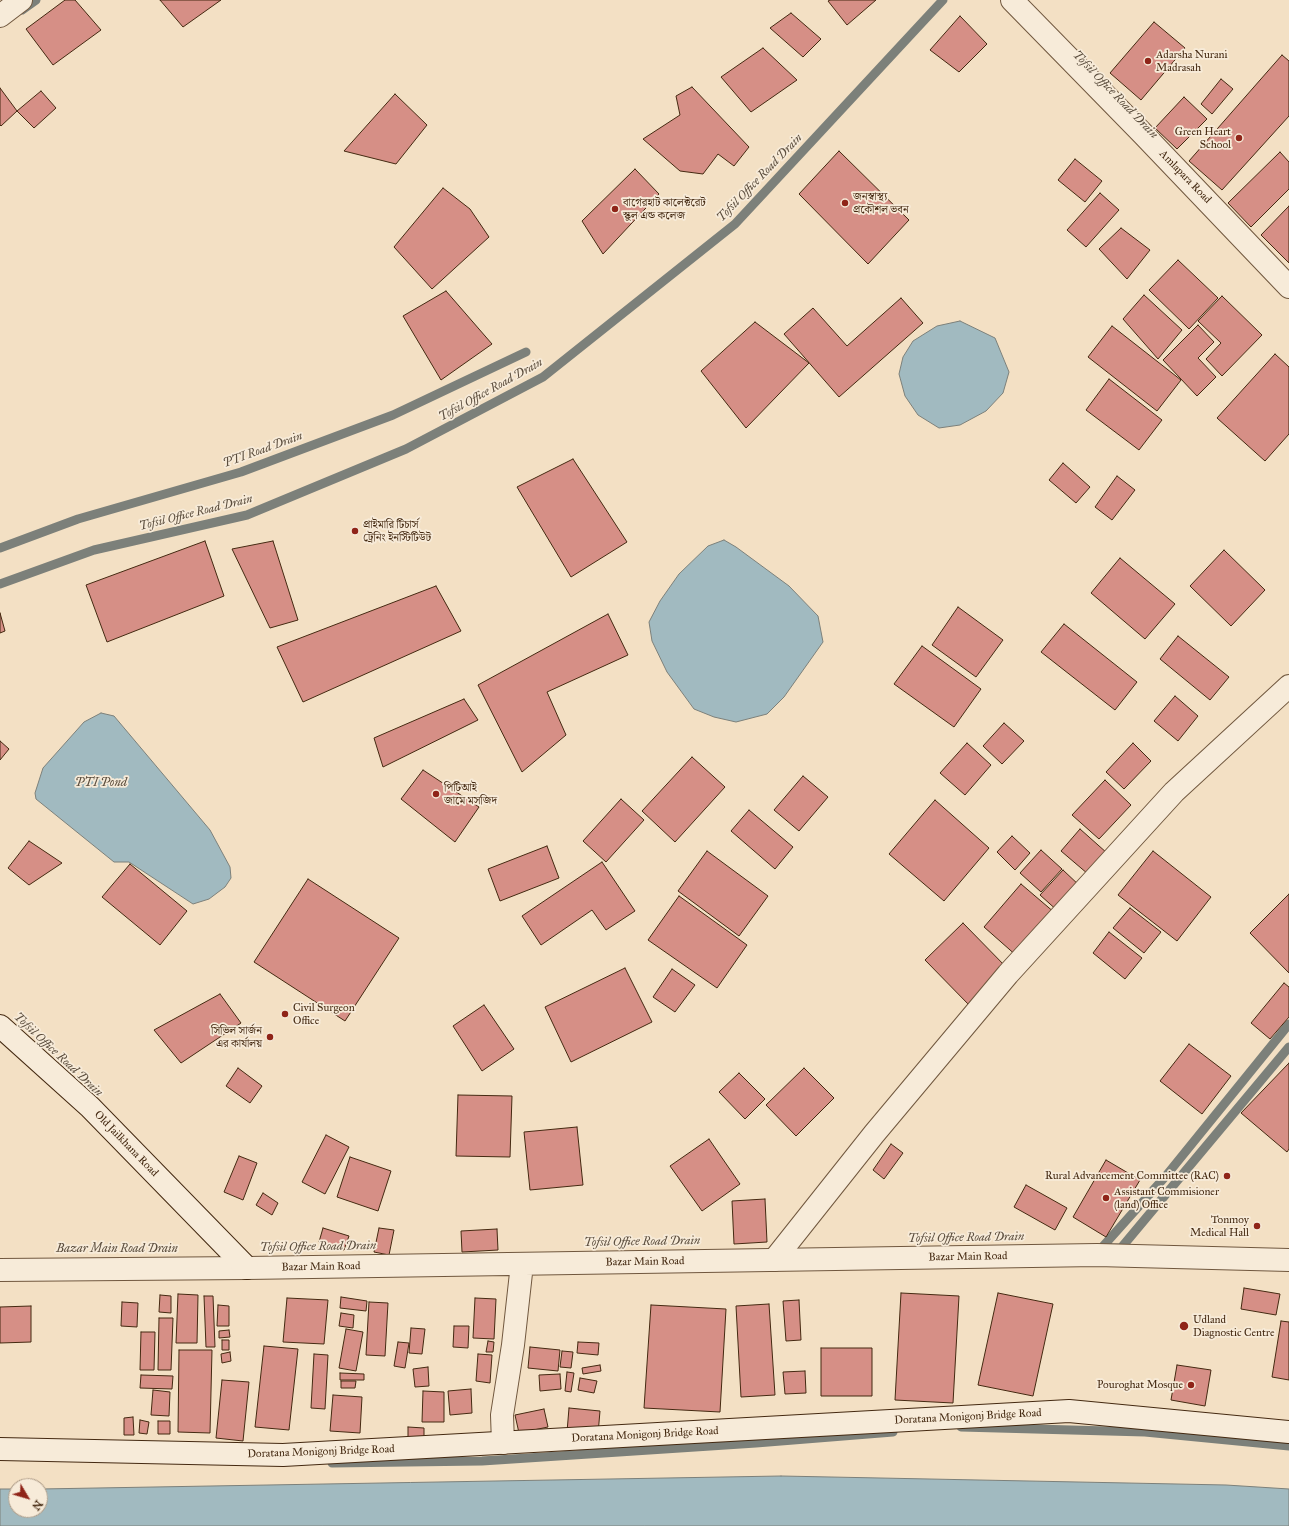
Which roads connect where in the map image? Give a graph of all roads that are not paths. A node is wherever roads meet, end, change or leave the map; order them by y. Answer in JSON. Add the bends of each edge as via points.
{"nodes":[{"id":1,"x":21,"y":0,"type":"edge"},
{"id":2,"x":1012,"y":0,"type":"edge"},
{"id":3,"x":0,"y":16,"type":"edge"},
{"id":4,"x":1289,"y":287,"type":"edge"},
{"id":5,"x":1289,"y":686,"type":"edge"},
{"id":6,"x":0,"y":1026,"type":"edge"},
{"id":7,"x":774,"y":1260,"type":"junction"},
{"id":8,"x":1289,"y":1260,"type":"edge"},
{"id":9,"x":522,"y":1264,"type":"junction"},
{"id":10,"x":247,"y":1268,"type":"junction"},
{"id":11,"x":0,"y":1270,"type":"edge"},
{"id":12,"x":1289,"y":1432,"type":"edge"},
{"id":13,"x":503,"y":1443,"type":"junction"},
{"id":14,"x":0,"y":1449,"type":"edge"}],
"edges":[{"from":1,"to":3,"type":"street"},
{"from":2,"to":4,"type":"street","name":"Amlapara Road"},
{"from":5,"to":7,"type":"street","via":[[1174,792],[1008,974],[874,1134]]},
{"from":6,"to":10,"type":"street","name":"Old Jailkhana Road","via":[[90,1107]]},
{"from":7,"to":8,"type":"street","name":"Bazar Main Road","via":[[1097,1255]]},
{"from":7,"to":9,"type":"street","name":"Bazar Main Road"},
{"from":9,"to":10,"type":"street","name":"Bazar Main Road"},
{"from":9,"to":13,"type":"street","via":[[502,1415]]},
{"from":10,"to":11,"type":"street","name":"Bazar Main Road"},
{"from":12,"to":13,"type":"street","name":"Doratana Monigonj Bridge Road","via":[[1069,1411]]},
{"from":13,"to":14,"type":"street","name":"Doratana Monigonj Bridge Road","via":[[283,1455]]}]}
